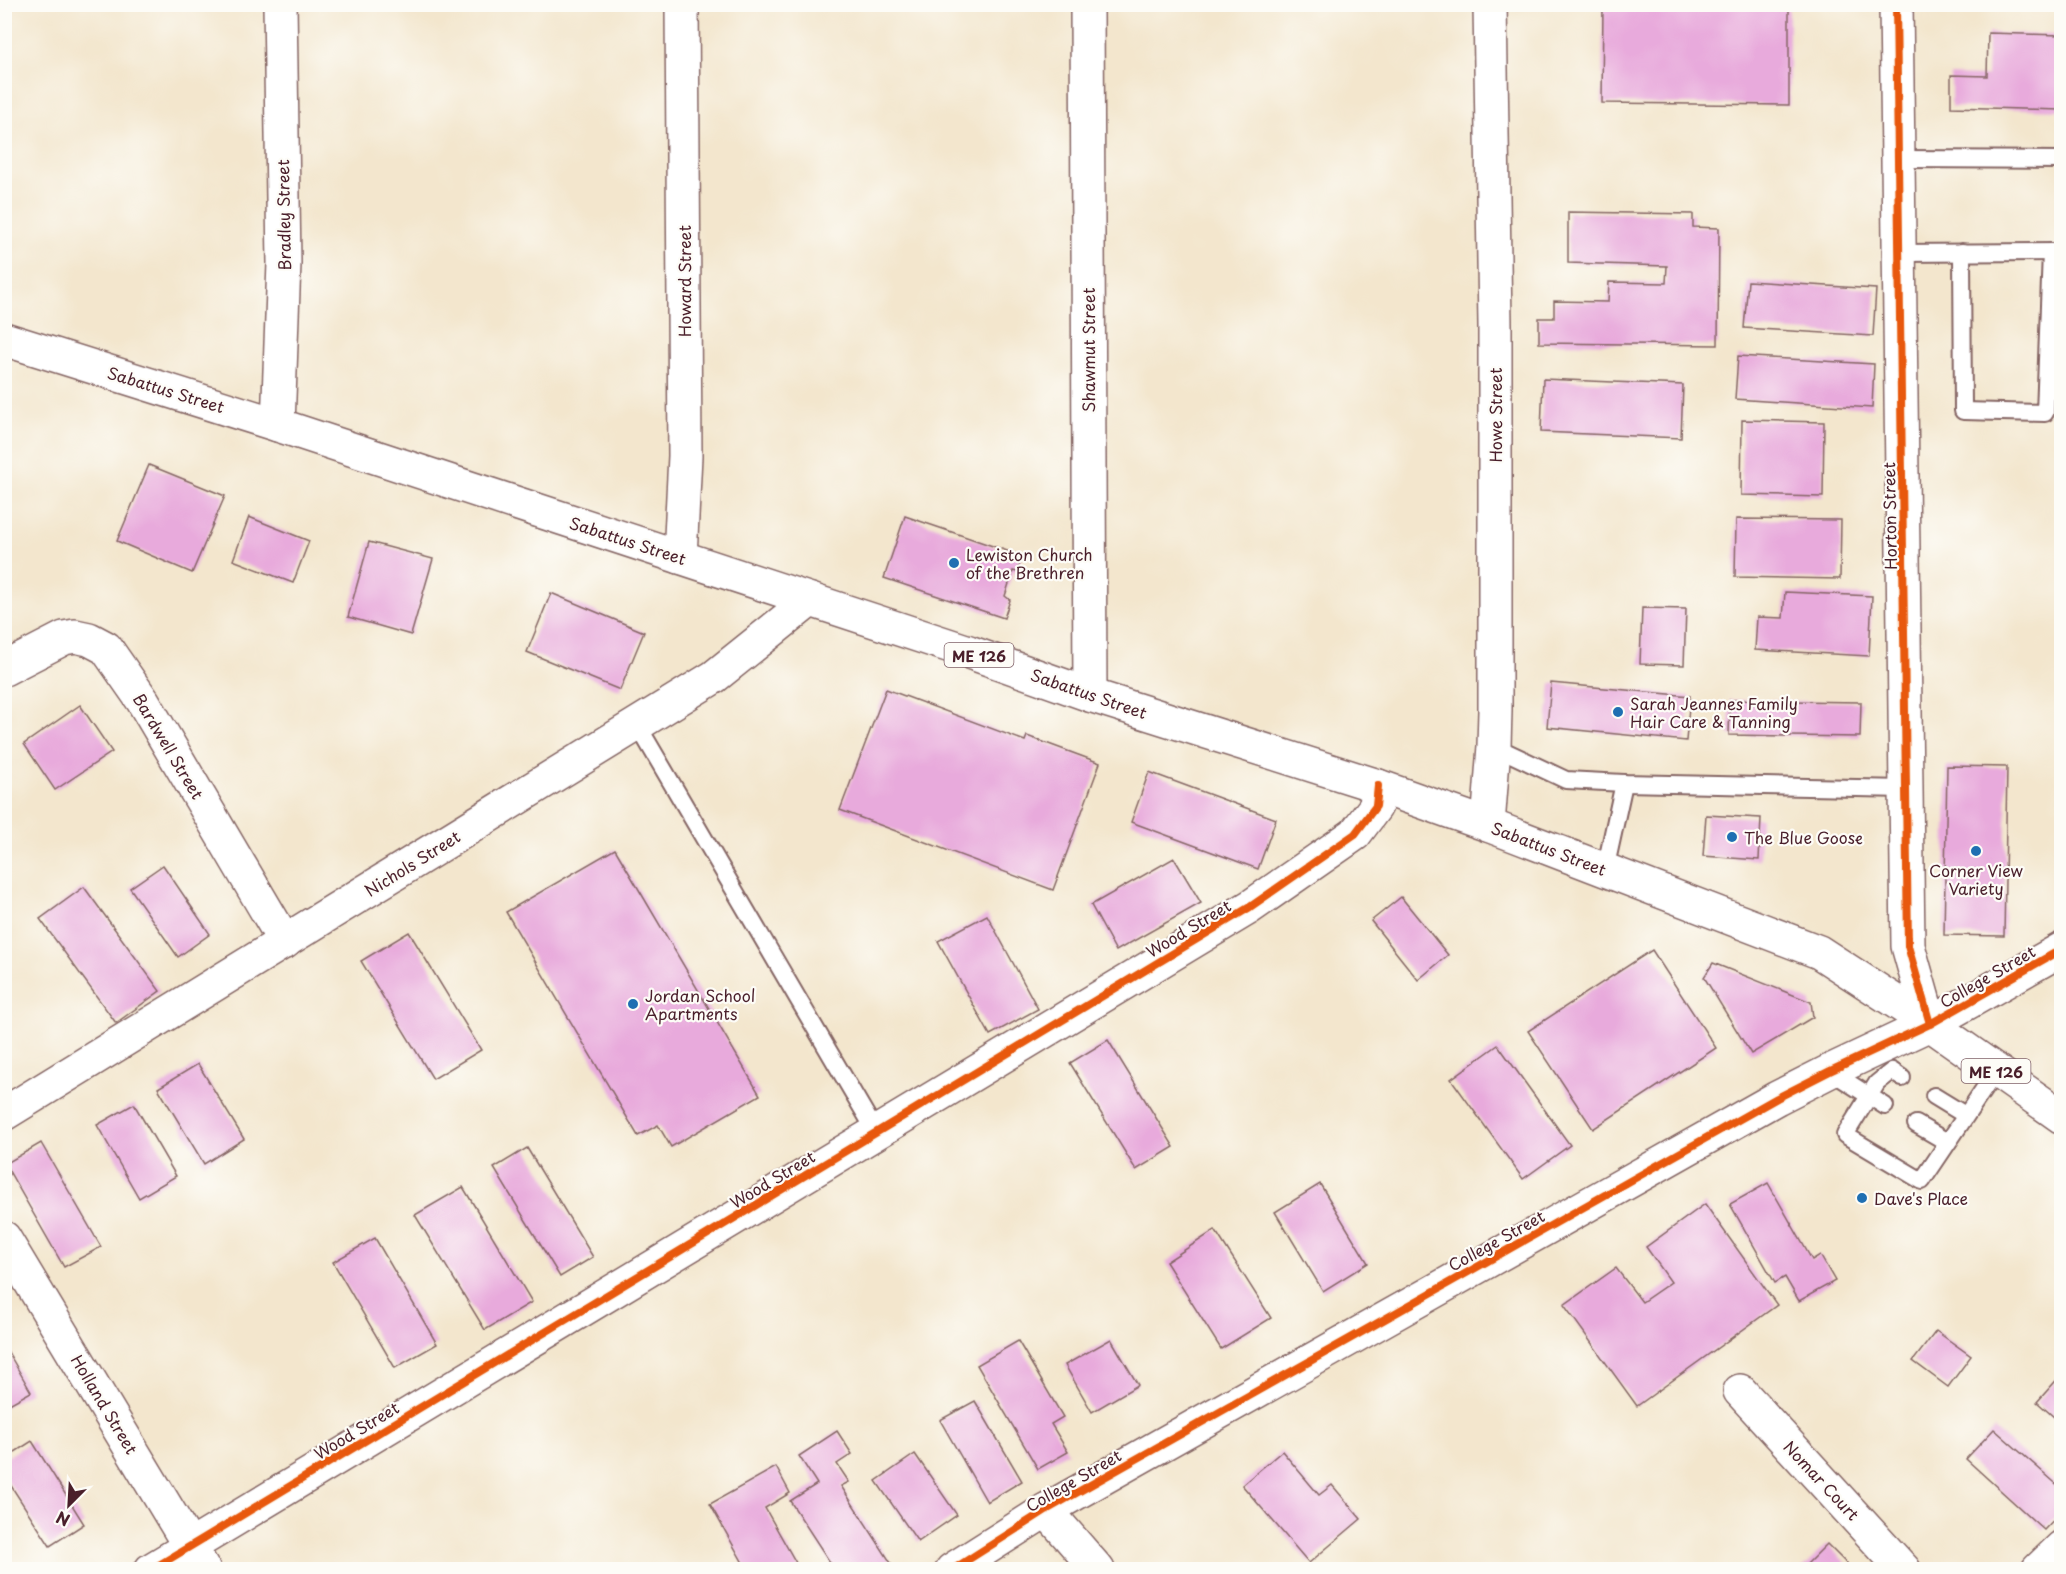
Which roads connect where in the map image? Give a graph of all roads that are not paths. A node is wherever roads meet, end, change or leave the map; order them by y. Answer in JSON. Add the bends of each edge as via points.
{"nodes":[{"id":1,"x":280,"y":4,"type":"edge"},
{"id":2,"x":682,"y":4,"type":"edge"},
{"id":3,"x":1086,"y":4,"type":"edge"},
{"id":4,"x":1490,"y":4,"type":"edge"},
{"id":5,"x":1896,"y":4,"type":"edge"},
{"id":6,"x":1897,"y":159,"type":"junction"},
{"id":7,"x":2061,"y":160,"type":"edge"},
{"id":8,"x":1962,"y":252,"type":"junction"},
{"id":9,"x":2056,"y":252,"type":"edge"},
{"id":10,"x":1898,"y":253,"type":"junction"},
{"id":11,"x":4,"y":339,"type":"edge"},
{"id":12,"x":278,"y":425,"type":"junction"},
{"id":13,"x":680,"y":556,"type":"junction"},
{"id":14,"x":810,"y":600,"type":"junction"},
{"id":15,"x":4,"y":669,"type":"edge"},
{"id":16,"x":1090,"y":695,"type":"junction"},
{"id":17,"x":637,"y":724,"type":"junction"},
{"id":18,"x":1494,"y":746,"type":"junction"},
{"id":19,"x":1624,"y":783,"type":"junction"},
{"id":20,"x":1378,"y":786,"type":"junction"},
{"id":21,"x":1906,"y":789,"type":"junction"},
{"id":22,"x":1488,"y":825,"type":"junction"},
{"id":23,"x":1605,"y":870,"type":"junction"},
{"id":24,"x":285,"y":942,"type":"junction"},
{"id":25,"x":2061,"y":950,"type":"edge"},
{"id":26,"x":1930,"y":1024,"type":"junction"},
{"id":27,"x":1830,"y":1071,"type":"junction"},
{"id":28,"x":1996,"y":1071,"type":"junction"},
{"id":29,"x":1902,"y":1077,"type":"dead end"},
{"id":30,"x":1868,"y":1096,"type":"junction"},
{"id":31,"x":1934,"y":1096,"type":"dead end"},
{"id":32,"x":1885,"y":1106,"type":"dead end"},
{"id":33,"x":4,"y":1114,"type":"edge"},
{"id":34,"x":1965,"y":1115,"type":"junction"},
{"id":35,"x":2061,"y":1117,"type":"edge"},
{"id":36,"x":1916,"y":1124,"type":"dead end"},
{"id":37,"x":876,"y":1132,"type":"junction"},
{"id":38,"x":1947,"y":1142,"type":"junction"},
{"id":39,"x":4,"y":1239,"type":"edge"},
{"id":40,"x":1740,"y":1391,"type":"dead end"},
{"id":41,"x":1046,"y":1510,"type":"junction"},
{"id":42,"x":2061,"y":1547,"type":"edge"},
{"id":43,"x":197,"y":1558,"type":"edge"},
{"id":44,"x":151,"y":1569,"type":"edge"},
{"id":45,"x":952,"y":1569,"type":"edge"},
{"id":46,"x":1098,"y":1569,"type":"edge"},
{"id":47,"x":1904,"y":1569,"type":"edge"},
{"id":48,"x":2038,"y":1569,"type":"edge"}],
"edges":[{"from":1,"to":12,"type":"street","name":"Bradley Street","via":[[284,262]]},
{"from":2,"to":13,"type":"street","name":"Howard Street","via":[[685,456]]},
{"from":3,"to":16,"type":"street","name":"Shawmut Street"},
{"from":4,"to":18,"type":"street","name":"Howe Street","via":[[1495,325]]},
{"from":5,"to":6,"type":"street","name":"Horton Street"},
{"from":6,"to":7,"type":"lane"},
{"from":6,"to":10,"type":"street","name":"Horton Street"},
{"from":8,"to":9,"type":"lane"},
{"from":8,"to":9,"type":"lane","via":[[1963,411],[2045,413]]},
{"from":8,"to":10,"type":"lane"},
{"from":10,"to":21,"type":"street","name":"Horton Street"},
{"from":11,"to":12,"type":"street","name":"Sabattus Street","number":"ME 126"},
{"from":12,"to":13,"type":"street","name":"Sabattus Street","number":"ME 126"},
{"from":13,"to":14,"type":"street","name":"Sabattus Street","number":"ME 126"},
{"from":14,"to":16,"type":"street","name":"Sabattus Street","number":"ME 126"},
{"from":14,"to":17,"type":"street","name":"Nichols Street","via":[[714,677]]},
{"from":15,"to":24,"type":"street","name":"Bardwell Street","via":[[64,638],[89,639],[106,648],[143,701]]},
{"from":16,"to":20,"type":"street","name":"Sabattus Street","number":"ME 126"},
{"from":17,"to":24,"type":"street","name":"Nichols Street"},
{"from":17,"to":37,"type":"lane"},
{"from":18,"to":19,"type":"lane","via":[[1566,780]]},
{"from":18,"to":22,"type":"street","name":"Howe Street"},
{"from":19,"to":21,"type":"lane"},
{"from":19,"to":23,"type":"lane"},
{"from":20,"to":22,"type":"street","name":"Sabattus Street","number":"ME 126"},
{"from":20,"to":37,"type":"street","name":"Wood Street","via":[[1376,806],[1356,834],[1250,907]]},
{"from":21,"to":26,"type":"street","name":"Horton Street","via":[[1908,946]]},
{"from":22,"to":23,"type":"street","name":"Sabattus Street","number":"ME 126"},
{"from":23,"to":26,"type":"street","name":"Sabattus Street","number":"ME 126","via":[[1819,952]]},
{"from":24,"to":33,"type":"street","name":"Nichols Street"},
{"from":25,"to":26,"type":"street","name":"College Street"},
{"from":26,"to":27,"type":"street","name":"College Street"},
{"from":26,"to":28,"type":"street","name":"Sabattus Street","number":"ME 126"},
{"from":27,"to":30,"type":"lane"},
{"from":27,"to":41,"type":"street","name":"College Street"},
{"from":28,"to":34,"type":"lane"},
{"from":28,"to":35,"type":"street","name":"Sabattus Street","number":"ME 126"},
{"from":29,"to":30,"type":"lane","via":[[1892,1071]]},
{"from":30,"to":32,"type":"lane"},
{"from":30,"to":38,"type":"lane","via":[[1845,1135],[1922,1181]]},
{"from":31,"to":34,"type":"lane"},
{"from":34,"to":38,"type":"lane"},
{"from":36,"to":38,"type":"lane"},
{"from":37,"to":43,"type":"street","name":"Wood Street"},
{"from":39,"to":43,"type":"street","name":"Holland Street"},
{"from":40,"to":47,"type":"street","name":"Nomar Court"},
{"from":41,"to":45,"type":"street","name":"College Street"},
{"from":41,"to":46,"type":"street"},
{"from":42,"to":48,"type":"street"},
{"from":43,"to":44,"type":"street","name":"Wood Street"}]}
